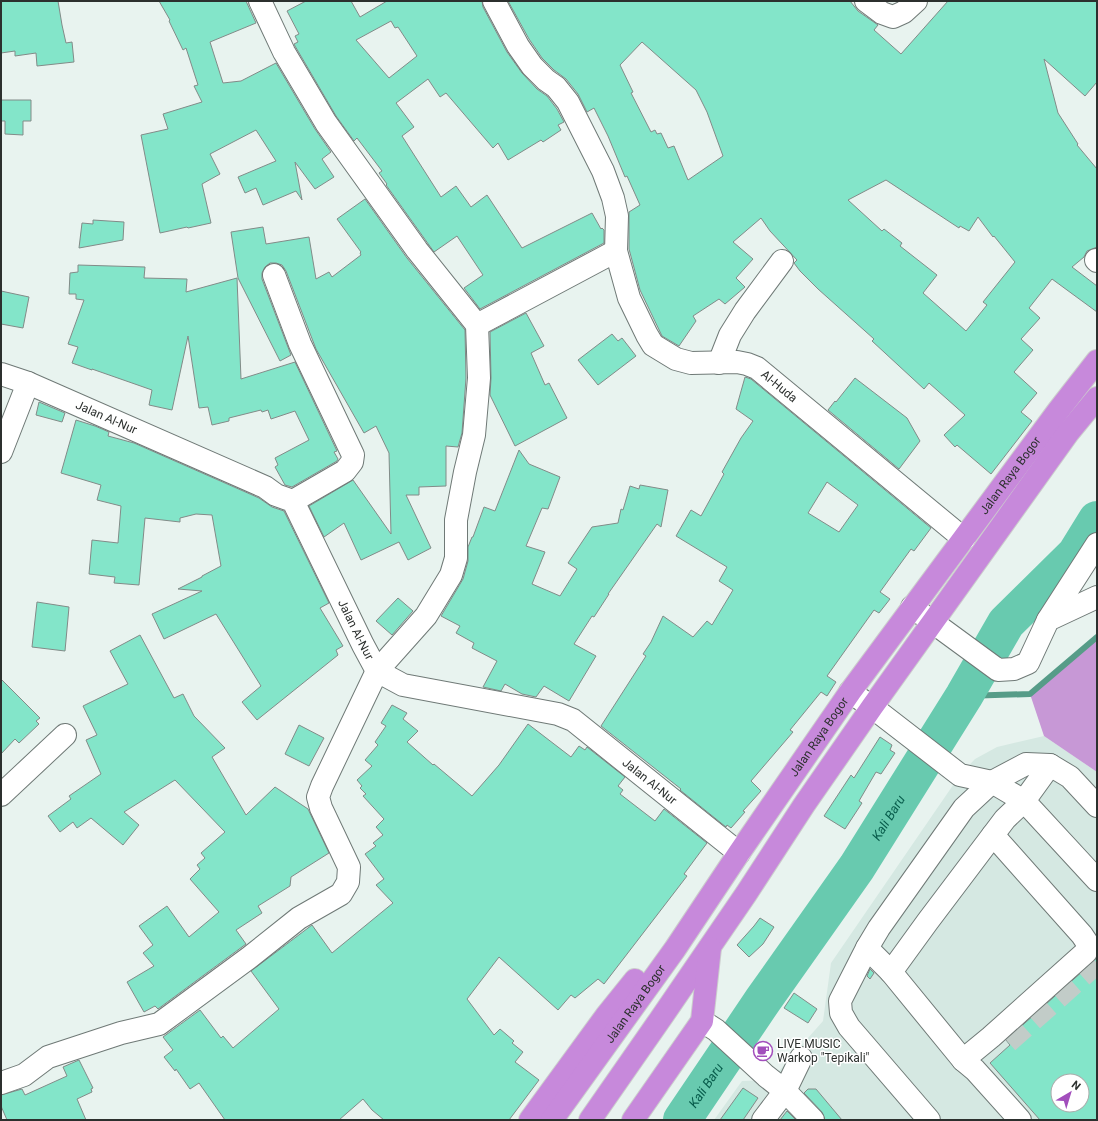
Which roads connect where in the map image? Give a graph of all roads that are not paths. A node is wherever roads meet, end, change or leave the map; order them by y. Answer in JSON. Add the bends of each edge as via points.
{"nodes":[{"id":1,"x":260,"y":1,"type":"edge"},
{"id":2,"x":494,"y":1,"type":"edge"},
{"id":3,"x":866,"y":1,"type":"edge"},
{"id":4,"x":916,"y":1,"type":"edge"},
{"id":5,"x":616,"y":251,"type":"junction"},
{"id":6,"x":782,"y":261,"type":"dead end"},
{"id":7,"x":274,"y":275,"type":"dead end"},
{"id":8,"x":477,"y":325,"type":"junction"},
{"id":9,"x":1097,"y":361,"type":"edge"},
{"id":10,"x":719,"y":363,"type":"junction"},
{"id":11,"x":1,"y":374,"type":"edge"},
{"id":12,"x":28,"y":383,"type":"junction"},
{"id":13,"x":1097,"y":398,"type":"edge"},
{"id":14,"x":1,"y":452,"type":"edge"},
{"id":15,"x":293,"y":501,"type":"junction"},
{"id":16,"x":964,"y":539,"type":"junction"},
{"id":17,"x":1097,"y":544,"type":"edge"},
{"id":18,"x":1097,"y":597,"type":"edge"},
{"id":19,"x":912,"y":607,"type":"junction"},
{"id":20,"x":1048,"y":620,"type":"junction"},
{"id":21,"x":932,"y":622,"type":"junction"},
{"id":22,"x":377,"y":671,"type":"junction"},
{"id":23,"x":850,"y":692,"type":"junction"},
{"id":24,"x":872,"y":707,"type":"junction"},
{"id":25,"x":65,"y":735,"type":"dead end"},
{"id":26,"x":1050,"y":764,"type":"junction"},
{"id":27,"x":992,"y":782,"type":"junction"},
{"id":28,"x":1,"y":795,"type":"edge"},
{"id":29,"x":1024,"y":801,"type":"junction"},
{"id":30,"x":1097,"y":806,"type":"edge"},
{"id":31,"x":993,"y":835,"type":"junction"},
{"id":32,"x":739,"y":853,"type":"junction"},
{"id":33,"x":723,"y":876,"type":"junction"},
{"id":34,"x":1097,"y":880,"type":"edge"},
{"id":35,"x":746,"y":894,"type":"junction"},
{"id":36,"x":710,"y":945,"type":"junction"},
{"id":37,"x":867,"y":948,"type":"junction"},
{"id":38,"x":675,"y":949,"type":"junction"},
{"id":39,"x":891,"y":972,"type":"junction"},
{"id":40,"x":709,"y":1026,"type":"junction"},
{"id":41,"x":1008,"y":1042,"type":"tunnel mouth"},
{"id":42,"x":801,"y":1058,"type":"dead end"},
{"id":43,"x":969,"y":1065,"type":"junction"},
{"id":44,"x":1,"y":1083,"type":"edge"},
{"id":45,"x":785,"y":1091,"type":"junction"},
{"id":46,"x":530,"y":1120,"type":"edge"},
{"id":47,"x":552,"y":1120,"type":"edge"},
{"id":48,"x":590,"y":1120,"type":"edge"},
{"id":49,"x":633,"y":1120,"type":"edge"},
{"id":50,"x":763,"y":1120,"type":"edge"},
{"id":51,"x":813,"y":1120,"type":"edge"},
{"id":52,"x":929,"y":1120,"type":"edge"},
{"id":53,"x":1020,"y":1120,"type":"edge"}],
"edges":[{"from":1,"to":8,"type":"street","via":[[284,52],[326,123],[417,250]]},
{"from":2,"to":5,"type":"street","name":"Al-Huda","via":[[518,46],[568,102],[603,171],[617,216]]},
{"from":3,"to":4,"type":"street","via":[[882,13],[893,17],[904,12]]},
{"from":5,"to":8,"type":"street"},
{"from":5,"to":10,"type":"street","name":"Al-Huda","via":[[629,298],[653,345],[676,359],[691,364]]},
{"from":6,"to":10,"type":"street","via":[[730,335]]},
{"from":7,"to":15,"type":"street","via":[[300,344],[353,455],[352,462],[345,471]]},
{"from":8,"to":22,"type":"street","via":[[479,378],[474,435],[456,520],[456,558],[451,575],[426,616]]},
{"from":9,"to":16,"type":"highway","name":"Jalan Raya Bogor"},
{"from":10,"to":16,"type":"street","name":"Al-Huda","via":[[737,362],[757,368]]},
{"from":11,"to":12,"type":"street","name":"Jalan Al-Nur"},
{"from":12,"to":14,"type":"street"},
{"from":12,"to":15,"type":"street","name":"Jalan Al-Nur"},
{"from":13,"to":21,"type":"highway","name":"Jalan Raya Bogor","via":[[1068,433]]},
{"from":15,"to":22,"type":"street","name":"Jalan Al-Nur"},
{"from":16,"to":19,"type":"highway","name":"Jalan Raya Bogor"},
{"from":17,"to":20,"type":"street"},
{"from":18,"to":20,"type":"street"},
{"from":19,"to":21,"type":"street"},
{"from":19,"to":23,"type":"highway","name":"Jalan Raya Bogor"},
{"from":20,"to":21,"type":"street","via":[[1028,663],[1014,669],[998,670]]},
{"from":21,"to":24,"type":"highway","name":"Jalan Raya Bogor"},
{"from":22,"to":32,"type":"street","name":"Jalan Al-Nur","via":[[403,685],[558,714],[573,720]]},
{"from":22,"to":44,"type":"street","via":[[318,797],[349,867],[348,882],[341,894],[299,918],[159,1024],[121,1033],[48,1057],[24,1075]]},
{"from":23,"to":24,"type":"street"},
{"from":23,"to":32,"type":"highway","name":"Jalan Raya Bogor"},
{"from":24,"to":27,"type":"street","via":[[960,775]]},
{"from":24,"to":35,"type":"highway","name":"Jalan Raya Bogor"},
{"from":25,"to":28,"type":"street"},
{"from":26,"to":27,"type":"street","via":[[1026,764]]},
{"from":26,"to":29,"type":"street"},
{"from":26,"to":30,"type":"street","via":[[1070,777]]},
{"from":27,"to":29,"type":"street"},
{"from":27,"to":37,"type":"street","via":[[964,808]]},
{"from":29,"to":31,"type":"street"},
{"from":29,"to":34,"type":"street"},
{"from":31,"to":39,"type":"street"},
{"from":31,"to":43,"type":"street","via":[[1088,944],[1086,952],[991,1037]]},
{"from":32,"to":33,"type":"highway","name":"Jalan Raya Bogor"},
{"from":33,"to":35,"type":"highway"},
{"from":33,"to":38,"type":"highway","name":"Jalan Raya Bogor"},
{"from":35,"to":36,"type":"highway","name":"Jalan Raya Bogor"},
{"from":36,"to":40,"type":"highway"},
{"from":36,"to":48,"type":"highway","name":"Jalan Raya Bogor"},
{"from":37,"to":39,"type":"street"},
{"from":37,"to":52,"type":"street","via":[[840,1001],[841,1013]]},
{"from":38,"to":46,"type":"highway","via":[[640,974]]},
{"from":38,"to":47,"type":"highway","name":"Jalan Raya Bogor"},
{"from":39,"to":43,"type":"street"},
{"from":40,"to":45,"type":"street"},
{"from":40,"to":49,"type":"highway"},
{"from":41,"to":43,"type":"street"},
{"from":42,"to":45,"type":"street"},
{"from":43,"to":53,"type":"street"},
{"from":45,"to":50,"type":"street"},
{"from":45,"to":51,"type":"street"}]}
